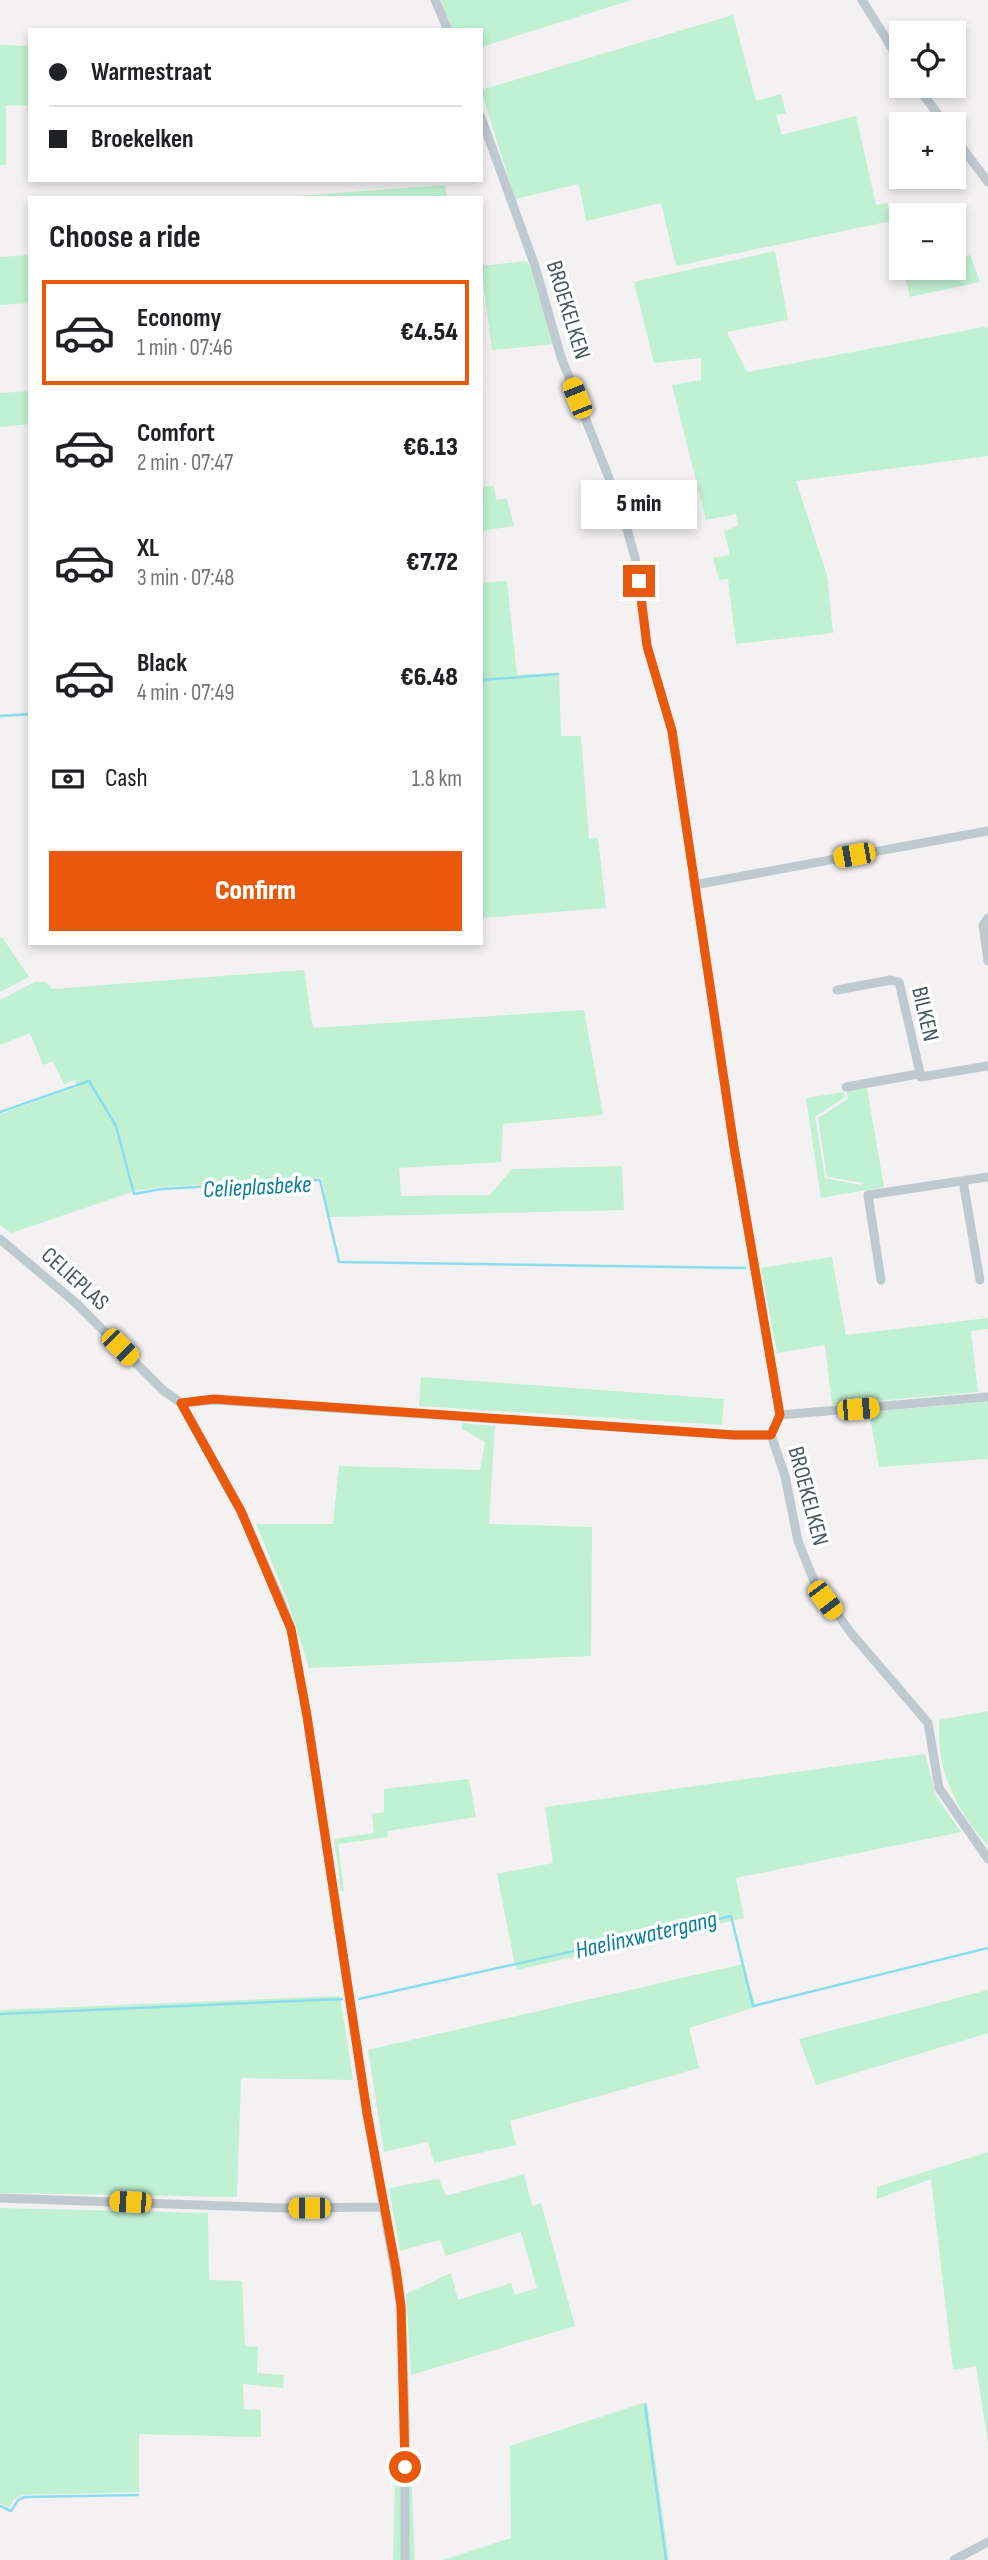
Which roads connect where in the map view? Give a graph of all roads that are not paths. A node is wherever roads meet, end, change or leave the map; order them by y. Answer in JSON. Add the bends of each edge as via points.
{"nodes":[{"id":1,"x":435,"y":0,"type":"edge"},
{"id":2,"x":862,"y":0,"type":"edge"},
{"id":3,"x":447,"y":28,"type":"edge"},
{"id":4,"x":889,"y":44,"type":"edge"},
{"id":5,"x":483,"y":123,"type":"edge"},
{"id":6,"x":966,"y":153,"type":"edge"},
{"id":7,"x":988,"y":182,"type":"edge"},
{"id":8,"x":988,"y":831,"type":"edge"},
{"id":9,"x":694,"y":885,"type":"junction"},
{"id":10,"x":988,"y":918,"type":"edge"},
{"id":11,"x":988,"y":961,"type":"edge"},
{"id":12,"x":837,"y":990,"type":"dead end"},
{"id":13,"x":988,"y":1066,"type":"edge"},
{"id":14,"x":918,"y":1074,"type":"junction"},
{"id":15,"x":846,"y":1087,"type":"dead end"},
{"id":16,"x":988,"y":1177,"type":"edge"},
{"id":17,"x":963,"y":1181,"type":"junction"},
{"id":18,"x":0,"y":1239,"type":"edge"},
{"id":19,"x":881,"y":1280,"type":"dead end"},
{"id":20,"x":980,"y":1280,"type":"dead end"},
{"id":21,"x":988,"y":1397,"type":"edge"},
{"id":22,"x":181,"y":1403,"type":"junction"},
{"id":23,"x":780,"y":1415,"type":"junction"},
{"id":24,"x":771,"y":1435,"type":"junction"},
{"id":25,"x":988,"y":1859,"type":"edge"},
{"id":26,"x":0,"y":2198,"type":"edge"},
{"id":27,"x":384,"y":2207,"type":"junction"},
{"id":28,"x":988,"y":2542,"type":"edge"},
{"id":29,"x":405,"y":2560,"type":"edge"},
{"id":30,"x":954,"y":2560,"type":"edge"}],
"edges":[{"from":1,"to":3,"type":"street"},
{"from":2,"to":4,"type":"street"},
{"from":5,"to":9,"type":"street","name":"BROEKELKEN","via":[[535,266],[561,357],[630,536],[647,646],[672,731]]},
{"from":6,"to":7,"type":"street"},
{"from":8,"to":9,"type":"street"},
{"from":9,"to":23,"type":"street","name":"BROEKELKEN"},
{"from":10,"to":11,"type":"street","via":[[983,925]]},
{"from":12,"to":14,"type":"street","name":"BILKEN","via":[[899,982]]},
{"from":13,"to":14,"type":"street","name":"BILKEN","via":[[925,1078]]},
{"from":14,"to":15,"type":"street","name":"BILKEN"},
{"from":16,"to":17,"type":"street"},
{"from":17,"to":19,"type":"street","via":[[867,1195]]},
{"from":17,"to":20,"type":"street"},
{"from":18,"to":22,"type":"street","name":"CELIEPLAS","via":[[77,1304]]},
{"from":21,"to":23,"type":"street"},
{"from":22,"to":24,"type":"street","via":[[214,1399]]},
{"from":22,"to":27,"type":"street","via":[[241,1511],[291,1629]]},
{"from":23,"to":24,"type":"street","name":"BROEKELKEN"},
{"from":24,"to":25,"type":"street","name":"BROEKELKEN","via":[[798,1541],[814,1581],[850,1633],[928,1723],[939,1788]]},
{"from":26,"to":27,"type":"street"},
{"from":27,"to":29,"type":"street","via":[[401,2306]]},
{"from":28,"to":30,"type":"street"}]}
